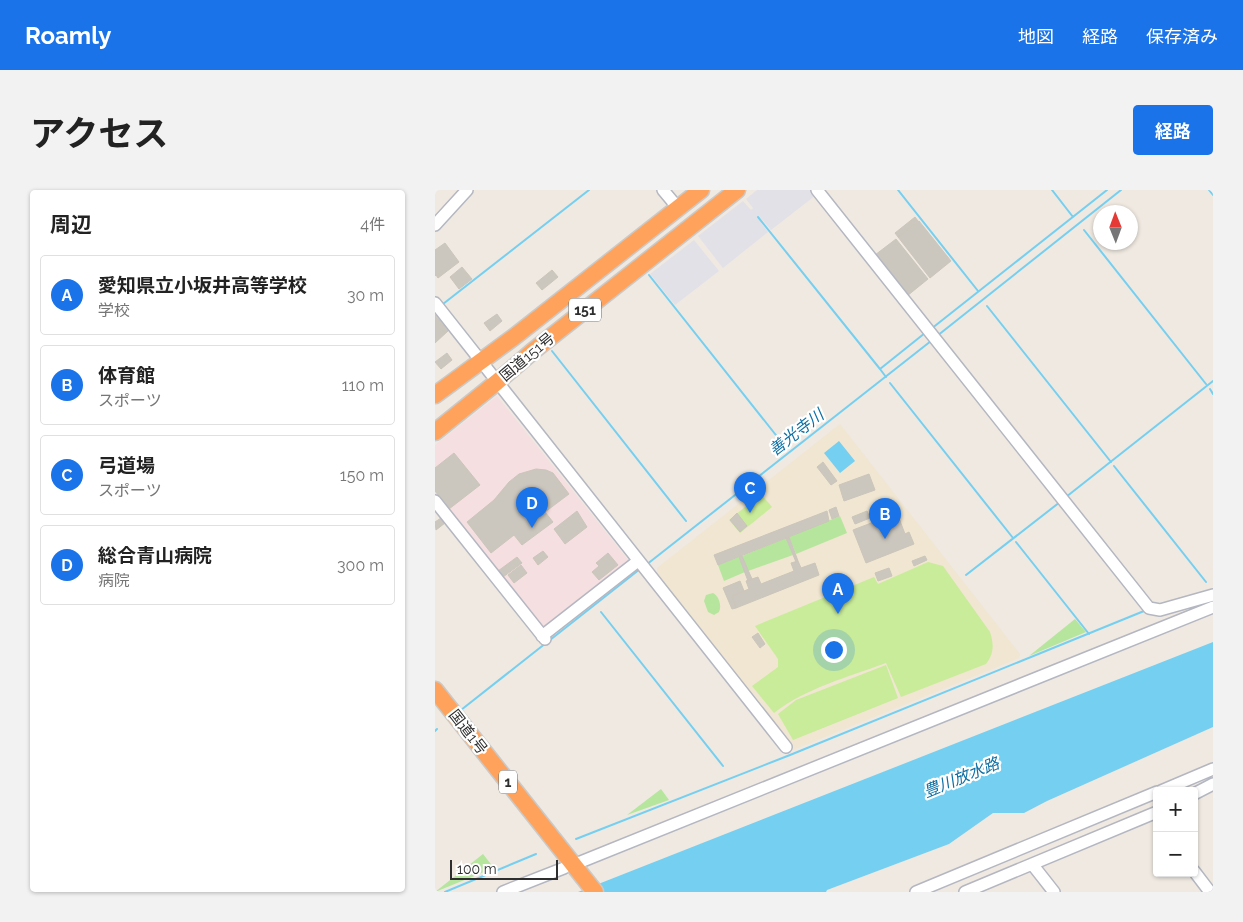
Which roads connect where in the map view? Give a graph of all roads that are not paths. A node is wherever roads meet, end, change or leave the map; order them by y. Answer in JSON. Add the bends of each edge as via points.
{"nodes":[{"id":1,"x":467,"y":190,"type":"edge"},
{"id":2,"x":663,"y":190,"type":"edge"},
{"id":3,"x":701,"y":190,"type":"edge"},
{"id":4,"x":737,"y":190,"type":"edge"},
{"id":5,"x":817,"y":190,"type":"edge"},
{"id":6,"x":678,"y":208,"type":"junction"},
{"id":7,"x":435,"y":226,"type":"edge"},
{"id":8,"x":435,"y":303,"type":"edge"},
{"id":9,"x":480,"y":361,"type":"junction"},
{"id":10,"x":497,"y":382,"type":"junction"},
{"id":11,"x":435,"y":395,"type":"edge"},
{"id":12,"x":435,"y":432,"type":"edge"},
{"id":13,"x":435,"y":500,"type":"edge"},
{"id":14,"x":641,"y":566,"type":"junction"},
{"id":15,"x":1213,"y":595,"type":"edge"},
{"id":16,"x":1213,"y":607,"type":"edge"},
{"id":17,"x":435,"y":690,"type":"edge"},
{"id":18,"x":435,"y":705,"type":"edge"},
{"id":19,"x":786,"y":747,"type":"dead end"},
{"id":20,"x":1213,"y":769,"type":"edge"},
{"id":21,"x":1213,"y":784,"type":"edge"},
{"id":22,"x":1170,"y":787,"type":"edge"},
{"id":23,"x":1198,"y":792,"type":"edge"},
{"id":24,"x":1153,"y":794,"type":"edge"},
{"id":25,"x":1153,"y":818,"type":"edge"},
{"id":26,"x":1032,"y":864,"type":"junction"},
{"id":27,"x":572,"y":871,"type":"junction"},
{"id":28,"x":1198,"y":876,"type":"edge"},
{"id":29,"x":503,"y":892,"type":"edge"},
{"id":30,"x":583,"y":892,"type":"edge"},
{"id":31,"x":595,"y":892,"type":"edge"},
{"id":32,"x":916,"y":892,"type":"edge"},
{"id":33,"x":965,"y":892,"type":"edge"},
{"id":34,"x":1054,"y":892,"type":"edge"},
{"id":35,"x":1211,"y":892,"type":"edge"}],
"edges":[{"from":1,"to":7,"type":"street"},
{"from":2,"to":6,"type":"street"},
{"from":3,"to":6,"type":"highway","name":"国道151号","number":"151"},
{"from":4,"to":10,"type":"highway","name":"国道151号","number":"151"},
{"from":5,"to":15,"type":"street","via":[[1149,608],[1160,610]]},
{"from":6,"to":9,"type":"highway","name":"国道151号","number":"151"},
{"from":8,"to":9,"type":"street"},
{"from":9,"to":10,"type":"street"},
{"from":9,"to":11,"type":"highway","name":"国道151号","number":"151"},
{"from":10,"to":12,"type":"highway","name":"国道151号","number":"151"},
{"from":10,"to":14,"type":"street"},
{"from":13,"to":14,"type":"street","via":[[544,638]]},
{"from":14,"to":19,"type":"street"},
{"from":16,"to":27,"type":"street"},
{"from":17,"to":27,"type":"highway","name":"国道1号","number":"1"},
{"from":18,"to":27,"type":"highway","name":"国道1号","number":"1"},
{"from":20,"to":22,"type":"street"},
{"from":21,"to":23,"type":"street"},
{"from":24,"to":32,"type":"street"},
{"from":25,"to":26,"type":"street"},
{"from":26,"to":33,"type":"street"},
{"from":26,"to":34,"type":"street"},
{"from":27,"to":29,"type":"street"},
{"from":27,"to":30,"type":"highway","name":"国道1号","number":"1"},
{"from":27,"to":31,"type":"highway","name":"国道1号","number":"1"},
{"from":28,"to":35,"type":"street"}]}
